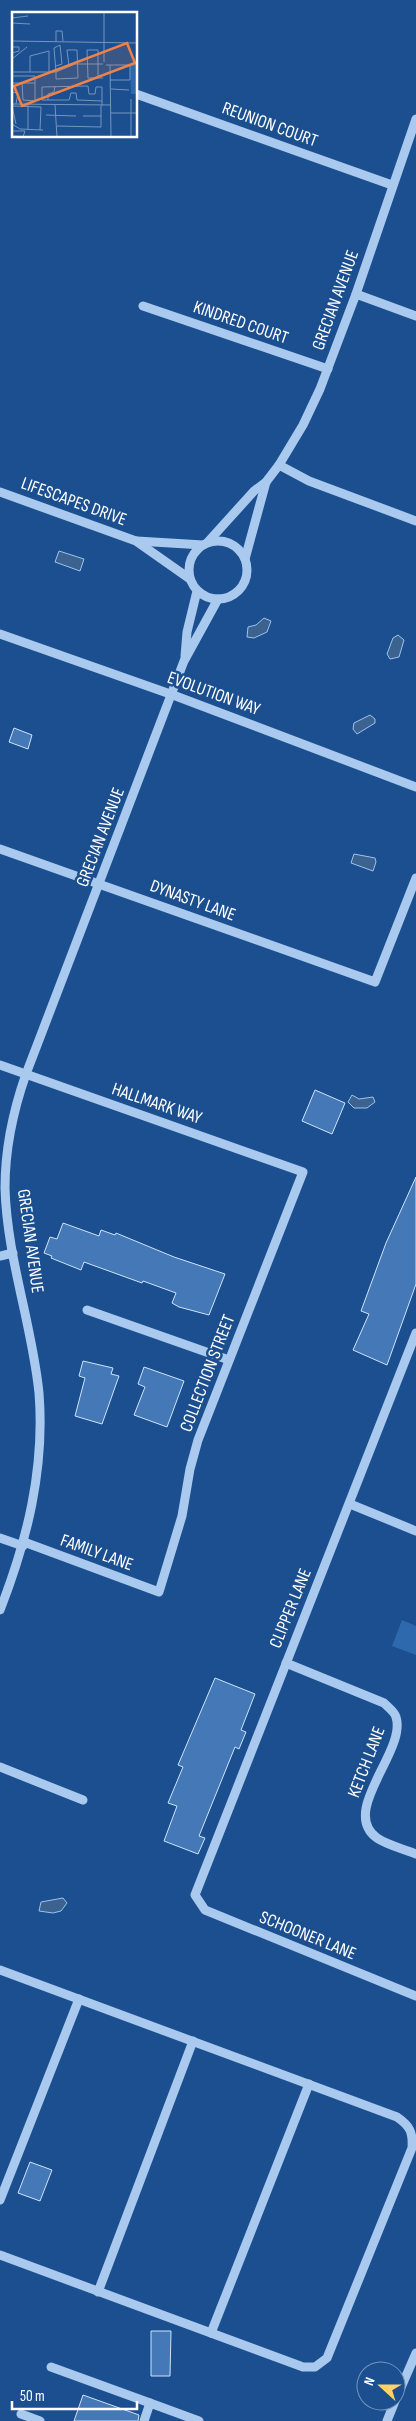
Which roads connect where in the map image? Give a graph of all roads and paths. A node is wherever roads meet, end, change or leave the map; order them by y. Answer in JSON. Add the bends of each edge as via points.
{"nodes":[{"id":1,"x":138,"y":95,"type":"edge"},
{"id":2,"x":416,"y":119,"type":"edge"},
{"id":3,"x":392,"y":185,"type":"junction"},
{"id":4,"x":356,"y":294,"type":"junction"},
{"id":5,"x":143,"y":306,"type":"dead end"},
{"id":6,"x":416,"y":316,"type":"edge"},
{"id":7,"x":328,"y":368,"type":"junction"},
{"id":8,"x":279,"y":465,"type":"junction"},
{"id":9,"x":266,"y":482,"type":"junction"},
{"id":10,"x":0,"y":492,"type":"edge"},
{"id":11,"x":416,"y":521,"type":"edge"},
{"id":12,"x":136,"y":541,"type":"junction"},
{"id":13,"x":205,"y":544,"type":"junction"},
{"id":14,"x":245,"y":558,"type":"junction"},
{"id":15,"x":190,"y":579,"type":"junction"},
{"id":16,"x":197,"y":591,"type":"junction"},
{"id":17,"x":218,"y":599,"type":"junction"},
{"id":18,"x":0,"y":634,"type":"edge"},
{"id":19,"x":184,"y":661,"type":"junction"},
{"id":20,"x":173,"y":695,"type":"junction"},
{"id":21,"x":416,"y":787,"type":"edge"},
{"id":22,"x":0,"y":849,"type":"edge"},
{"id":23,"x":416,"y":878,"type":"edge"},
{"id":24,"x":100,"y":884,"type":"junction"},
{"id":25,"x":0,"y":1065,"type":"edge"},
{"id":26,"x":26,"y":1074,"type":"junction"},
{"id":27,"x":303,"y":1172,"type":"joint"},
{"id":28,"x":13,"y":1253,"type":"junction"},
{"id":29,"x":0,"y":1256,"type":"edge"},
{"id":30,"x":87,"y":1310,"type":"dead end"},
{"id":31,"x":416,"y":1333,"type":"edge"},
{"id":32,"x":229,"y":1360,"type":"junction"},
{"id":33,"x":350,"y":1504,"type":"junction"},
{"id":34,"x":416,"y":1531,"type":"edge"},
{"id":35,"x":0,"y":1538,"type":"edge"},
{"id":36,"x":23,"y":1544,"type":"junction"},
{"id":37,"x":159,"y":1592,"type":"joint"},
{"id":38,"x":0,"y":1610,"type":"edge"},
{"id":39,"x":286,"y":1663,"type":"junction"},
{"id":40,"x":0,"y":1767,"type":"edge"},
{"id":41,"x":83,"y":1800,"type":"dead end"},
{"id":42,"x":416,"y":1854,"type":"edge"},
{"id":43,"x":195,"y":1895,"type":"joint"},
{"id":44,"x":0,"y":1970,"type":"edge"},
{"id":45,"x":416,"y":1996,"type":"edge"},
{"id":46,"x":79,"y":1999,"type":"junction"},
{"id":47,"x":193,"y":2041,"type":"junction"},
{"id":48,"x":309,"y":2084,"type":"junction"},
{"id":49,"x":0,"y":2200,"type":"edge"},
{"id":50,"x":0,"y":2255,"type":"edge"},
{"id":51,"x":98,"y":2292,"type":"junction"},
{"id":52,"x":211,"y":2334,"type":"junction"},
{"id":53,"x":416,"y":2352,"type":"edge"},
{"id":54,"x":51,"y":2367,"type":"dead end"},
{"id":55,"x":406,"y":2376,"type":"edge"},
{"id":56,"x":150,"y":2404,"type":"junction"},
{"id":57,"x":21,"y":2414,"type":"dead end"},
{"id":58,"x":40,"y":2421,"type":"edge"},
{"id":59,"x":144,"y":2421,"type":"edge"},
{"id":60,"x":199,"y":2421,"type":"edge"}],
"edges":[{"from":1,"to":3,"type":"street","name":"REUNION COURT"},
{"from":2,"to":3,"type":"street","name":"GRECIAN AVENUE"},
{"from":3,"to":4,"type":"street","name":"GRECIAN AVENUE"},
{"from":4,"to":6,"type":"street"},
{"from":4,"to":7,"type":"street","name":"GRECIAN AVENUE"},
{"from":5,"to":7,"type":"street","name":"KINDRED COURT"},
{"from":7,"to":8,"type":"street","name":"GRECIAN AVENUE","via":[[304,425]]},
{"from":8,"to":9,"type":"street","name":"GRECIAN AVENUE"},
{"from":8,"to":11,"type":"street","via":[[309,481]]},
{"from":9,"to":13,"type":"street","name":"GRECIAN AVENUE"},
{"from":9,"to":14,"type":"street","name":"GRECIAN AVENUE"},
{"from":10,"to":12,"type":"street","name":"LIFESCAPES DRIVE"},
{"from":12,"to":13,"type":"street","name":"LIFESCAPES DRIVE"},
{"from":12,"to":15,"type":"street","name":"LIFESCAPES DRIVE"},
{"from":13,"to":14,"type":"street","via":[[218,540],[229,543]]},
{"from":13,"to":15,"type":"street","via":[[191,559]]},
{"from":14,"to":17,"type":"street","via":[[248,570],[239,591]]},
{"from":15,"to":16,"type":"street"},
{"from":16,"to":17,"type":"street"},
{"from":16,"to":19,"type":"street","name":"GRECIAN AVENUE"},
{"from":17,"to":19,"type":"street","name":"GRECIAN AVENUE"},
{"from":18,"to":20,"type":"street","name":"EVOLUTION WAY"},
{"from":19,"to":20,"type":"street","name":"GRECIAN AVENUE"},
{"from":20,"to":21,"type":"street","name":"EVOLUTION WAY"},
{"from":20,"to":24,"type":"street","name":"GRECIAN AVENUE"},
{"from":22,"to":24,"type":"street","name":"DYNASTY LANE"},
{"from":23,"to":24,"type":"street","name":"DYNASTY LANE","via":[[375,982]]},
{"from":24,"to":26,"type":"street","name":"GRECIAN AVENUE"},
{"from":25,"to":26,"type":"street","name":"HALLMARK WAY"},
{"from":26,"to":27,"type":"street","name":"HALLMARK WAY"},
{"from":26,"to":28,"type":"street","name":"GRECIAN AVENUE","via":[[11,1125],[6,1157],[6,1196]]},
{"from":27,"to":32,"type":"street","name":"COLLECTION STREET"},
{"from":28,"to":29,"type":"street"},
{"from":28,"to":36,"type":"street","name":"GRECIAN AVENUE","via":[[39,1394],[38,1469]]},
{"from":30,"to":32,"type":"street"},
{"from":31,"to":33,"type":"street","name":"CLIPPER LANE"},
{"from":32,"to":37,"type":"street","name":"COLLECTION STREET","via":[[198,1440],[175,1545]]},
{"from":33,"to":34,"type":"street"},
{"from":33,"to":39,"type":"street","name":"CLIPPER LANE"},
{"from":35,"to":36,"type":"street","name":"FAMILY LANE"},
{"from":36,"to":37,"type":"street","name":"FAMILY LANE"},
{"from":36,"to":38,"type":"street","name":"GRECIAN AVENUE"},
{"from":39,"to":42,"type":"street","name":"KETCH LANE","via":[[384,1703],[396,1715],[398,1730],[365,1807],[365,1824],[376,1838]]},
{"from":39,"to":43,"type":"street","name":"CLIPPER LANE"},
{"from":40,"to":41,"type":"street"},
{"from":43,"to":45,"type":"street","name":"SCHOONER LANE","via":[[206,1910]]},
{"from":44,"to":46,"type":"street"},
{"from":46,"to":47,"type":"street"},
{"from":46,"to":49,"type":"street"},
{"from":47,"to":48,"type":"street"},
{"from":47,"to":51,"type":"street"},
{"from":48,"to":52,"type":"street"},
{"from":48,"to":52,"type":"street","via":[[398,2117],[408,2124],[413,2134],[412,2148],[327,2358],[315,2367],[303,2367]]},
{"from":50,"to":51,"type":"street"},
{"from":51,"to":52,"type":"street"},
{"from":53,"to":55,"type":"street"},
{"from":54,"to":56,"type":"street"},
{"from":56,"to":59,"type":"street"},
{"from":56,"to":60,"type":"street"},
{"from":57,"to":58,"type":"street"}]}
